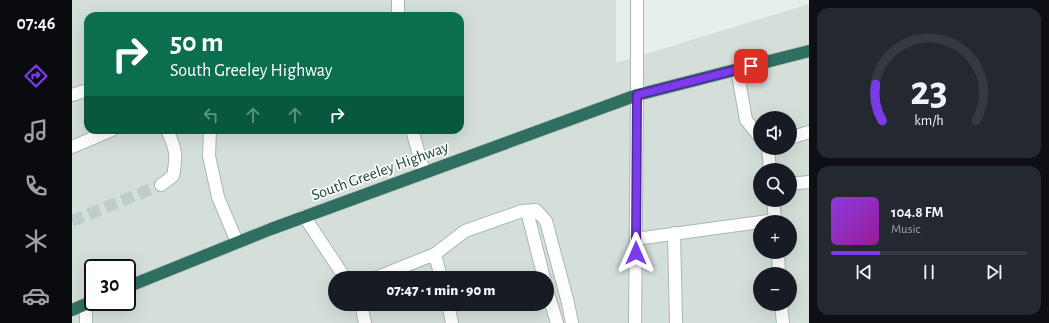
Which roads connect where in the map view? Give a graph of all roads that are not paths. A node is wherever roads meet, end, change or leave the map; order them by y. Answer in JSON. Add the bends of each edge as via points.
{"nodes":[{"id":1,"x":398,"y":0,"type":"edge"},
{"id":2,"x":637,"y":0,"type":"edge"},
{"id":3,"x":398,"y":12,"type":"edge"},
{"id":4,"x":809,"y":51,"type":"edge"},
{"id":5,"x":737,"y":69,"type":"junction"},
{"id":6,"x":84,"y":91,"type":"edge"},
{"id":7,"x":72,"y":95,"type":"edge"},
{"id":8,"x":637,"y":95,"type":"junction"},
{"id":9,"x":753,"y":128,"type":"edge"},
{"id":10,"x":809,"y":132,"type":"edge"},
{"id":11,"x":103,"y":134,"type":"edge"},
{"id":12,"x":169,"y":134,"type":"edge"},
{"id":13,"x":210,"y":134,"type":"edge"},
{"id":14,"x":413,"y":134,"type":"edge"},
{"id":15,"x":797,"y":136,"type":"edge"},
{"id":16,"x":72,"y":147,"type":"edge"},
{"id":17,"x":424,"y":172,"type":"junction"},
{"id":18,"x":809,"y":182,"type":"edge"},
{"id":19,"x":797,"y":183,"type":"edge"},
{"id":20,"x":161,"y":185,"type":"tunnel mouth"},
{"id":21,"x":527,"y":211,"type":"junction"},
{"id":22,"x":304,"y":216,"type":"junction"},
{"id":23,"x":753,"y":224,"type":"edge"},
{"id":24,"x":674,"y":233,"type":"junction"},
{"id":25,"x":636,"y":239,"type":"junction"},
{"id":26,"x":237,"y":242,"type":"junction"},
{"id":27,"x":435,"y":254,"type":"junction"},
{"id":28,"x":340,"y":271,"type":"edge"},
{"id":29,"x":392,"y":271,"type":"edge"},
{"id":30,"x":439,"y":271,"type":"edge"},
{"id":31,"x":542,"y":271,"type":"edge"},
{"id":32,"x":136,"y":283,"type":"edge"},
{"id":33,"x":84,"y":304,"type":"edge"},
{"id":34,"x":72,"y":310,"type":"edge"},
{"id":35,"x":88,"y":311,"type":"edge"},
{"id":36,"x":362,"y":311,"type":"edge"},
{"id":37,"x":449,"y":311,"type":"edge"},
{"id":38,"x":553,"y":311,"type":"edge"},
{"id":39,"x":782,"y":311,"type":"edge"},
{"id":40,"x":86,"y":323,"type":"edge"},
{"id":41,"x":365,"y":323,"type":"edge"},
{"id":42,"x":452,"y":323,"type":"edge"},
{"id":43,"x":556,"y":323,"type":"edge"},
{"id":44,"x":572,"y":323,"type":"edge"},
{"id":45,"x":636,"y":323,"type":"edge"},
{"id":46,"x":676,"y":323,"type":"edge"},
{"id":47,"x":783,"y":323,"type":"edge"}],
"edges":[{"from":1,"to":3,"type":"street"},
{"from":2,"to":8,"type":"street"},
{"from":4,"to":5,"type":"highway","name":"South Greeley Highway"},
{"from":5,"to":8,"type":"highway","name":"South Greeley Highway"},
{"from":5,"to":9,"type":"street","via":[[746,120]]},
{"from":6,"to":7,"type":"street"},
{"from":8,"to":17,"type":"highway","name":"South Greeley Highway"},
{"from":8,"to":25,"type":"street"},
{"from":10,"to":15,"type":"street"},
{"from":11,"to":16,"type":"street"},
{"from":12,"to":20,"type":"street","via":[[176,161],[173,176]]},
{"from":13,"to":26,"type":"street","via":[[210,156],[218,197]]},
{"from":14,"to":17,"type":"street"},
{"from":17,"to":22,"type":"highway","name":"South Greeley Highway"},
{"from":18,"to":19,"type":"street"},
{"from":21,"to":27,"type":"street","via":[[464,231]]},
{"from":21,"to":31,"type":"street"},
{"from":21,"to":44,"type":"street","via":[[536,210],[546,221]]},
{"from":22,"to":26,"type":"highway","name":"South Greeley Highway"},
{"from":22,"to":28,"type":"street"},
{"from":23,"to":24,"type":"street"},
{"from":24,"to":25,"type":"street"},
{"from":24,"to":46,"type":"street"},
{"from":25,"to":45,"type":"street"},
{"from":26,"to":32,"type":"highway","name":"South Greeley Highway"},
{"from":27,"to":29,"type":"street"},
{"from":27,"to":30,"type":"street"},
{"from":33,"to":34,"type":"highway"},
{"from":35,"to":40,"type":"street"},
{"from":36,"to":41,"type":"street"},
{"from":37,"to":42,"type":"street"},
{"from":38,"to":43,"type":"street"},
{"from":39,"to":47,"type":"street"}]}
